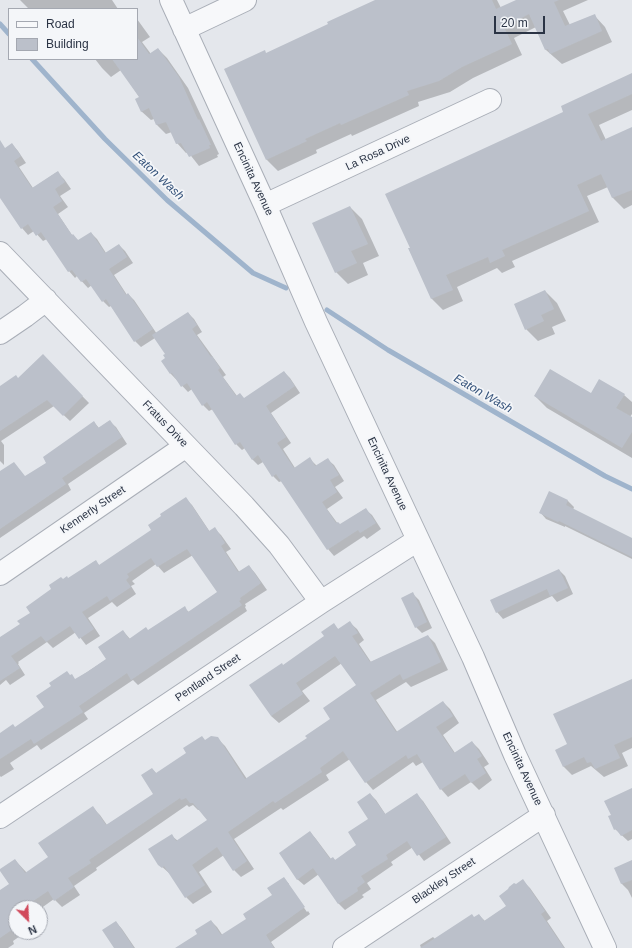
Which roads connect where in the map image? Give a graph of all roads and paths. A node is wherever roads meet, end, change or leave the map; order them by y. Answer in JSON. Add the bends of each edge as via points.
{"nodes":[{"id":1,"x":170,"y":0,"type":"edge"},
{"id":2,"x":245,"y":0,"type":"edge"},
{"id":3,"x":184,"y":29,"type":"junction"},
{"id":4,"x":490,"y":100,"type":"dead end"},
{"id":5,"x":265,"y":205,"type":"junction"},
{"id":6,"x":0,"y":253,"type":"edge"},
{"id":7,"x":46,"y":300,"type":"junction"},
{"id":8,"x":0,"y":334,"type":"edge"},
{"id":9,"x":186,"y":446,"type":"junction"},
{"id":10,"x":418,"y":540,"type":"junction"},
{"id":11,"x":0,"y":574,"type":"edge"},
{"id":12,"x":321,"y":602,"type":"junction"},
{"id":13,"x":544,"y":815,"type":"junction"},
{"id":14,"x":0,"y":817,"type":"edge"},
{"id":15,"x":344,"y":948,"type":"edge"},
{"id":16,"x":605,"y":948,"type":"edge"}],
"edges":[{"from":1,"to":3,"type":"street","name":"Encinita Avenue"},
{"from":2,"to":3,"type":"street"},
{"from":3,"to":5,"type":"street","name":"Encinita Avenue"},
{"from":4,"to":5,"type":"street","name":"La Rosa Drive"},
{"from":5,"to":10,"type":"street","name":"Encinita Avenue","via":[[316,322]]},
{"from":6,"to":7,"type":"street","name":"Fratus Drive"},
{"from":7,"to":8,"type":"street"},
{"from":7,"to":9,"type":"street","name":"Fratus Drive"},
{"from":9,"to":11,"type":"street","name":"Kennerly Street"},
{"from":9,"to":12,"type":"street","name":"Fratus Drive","via":[[279,545]]},
{"from":10,"to":12,"type":"street","name":"Pentland Street"},
{"from":10,"to":13,"type":"street","name":"Encinita Avenue"},
{"from":12,"to":14,"type":"street","name":"Pentland Street"},
{"from":13,"to":15,"type":"street","name":"Blackley Street"},
{"from":13,"to":16,"type":"street","name":"Encinita Avenue"}]}
